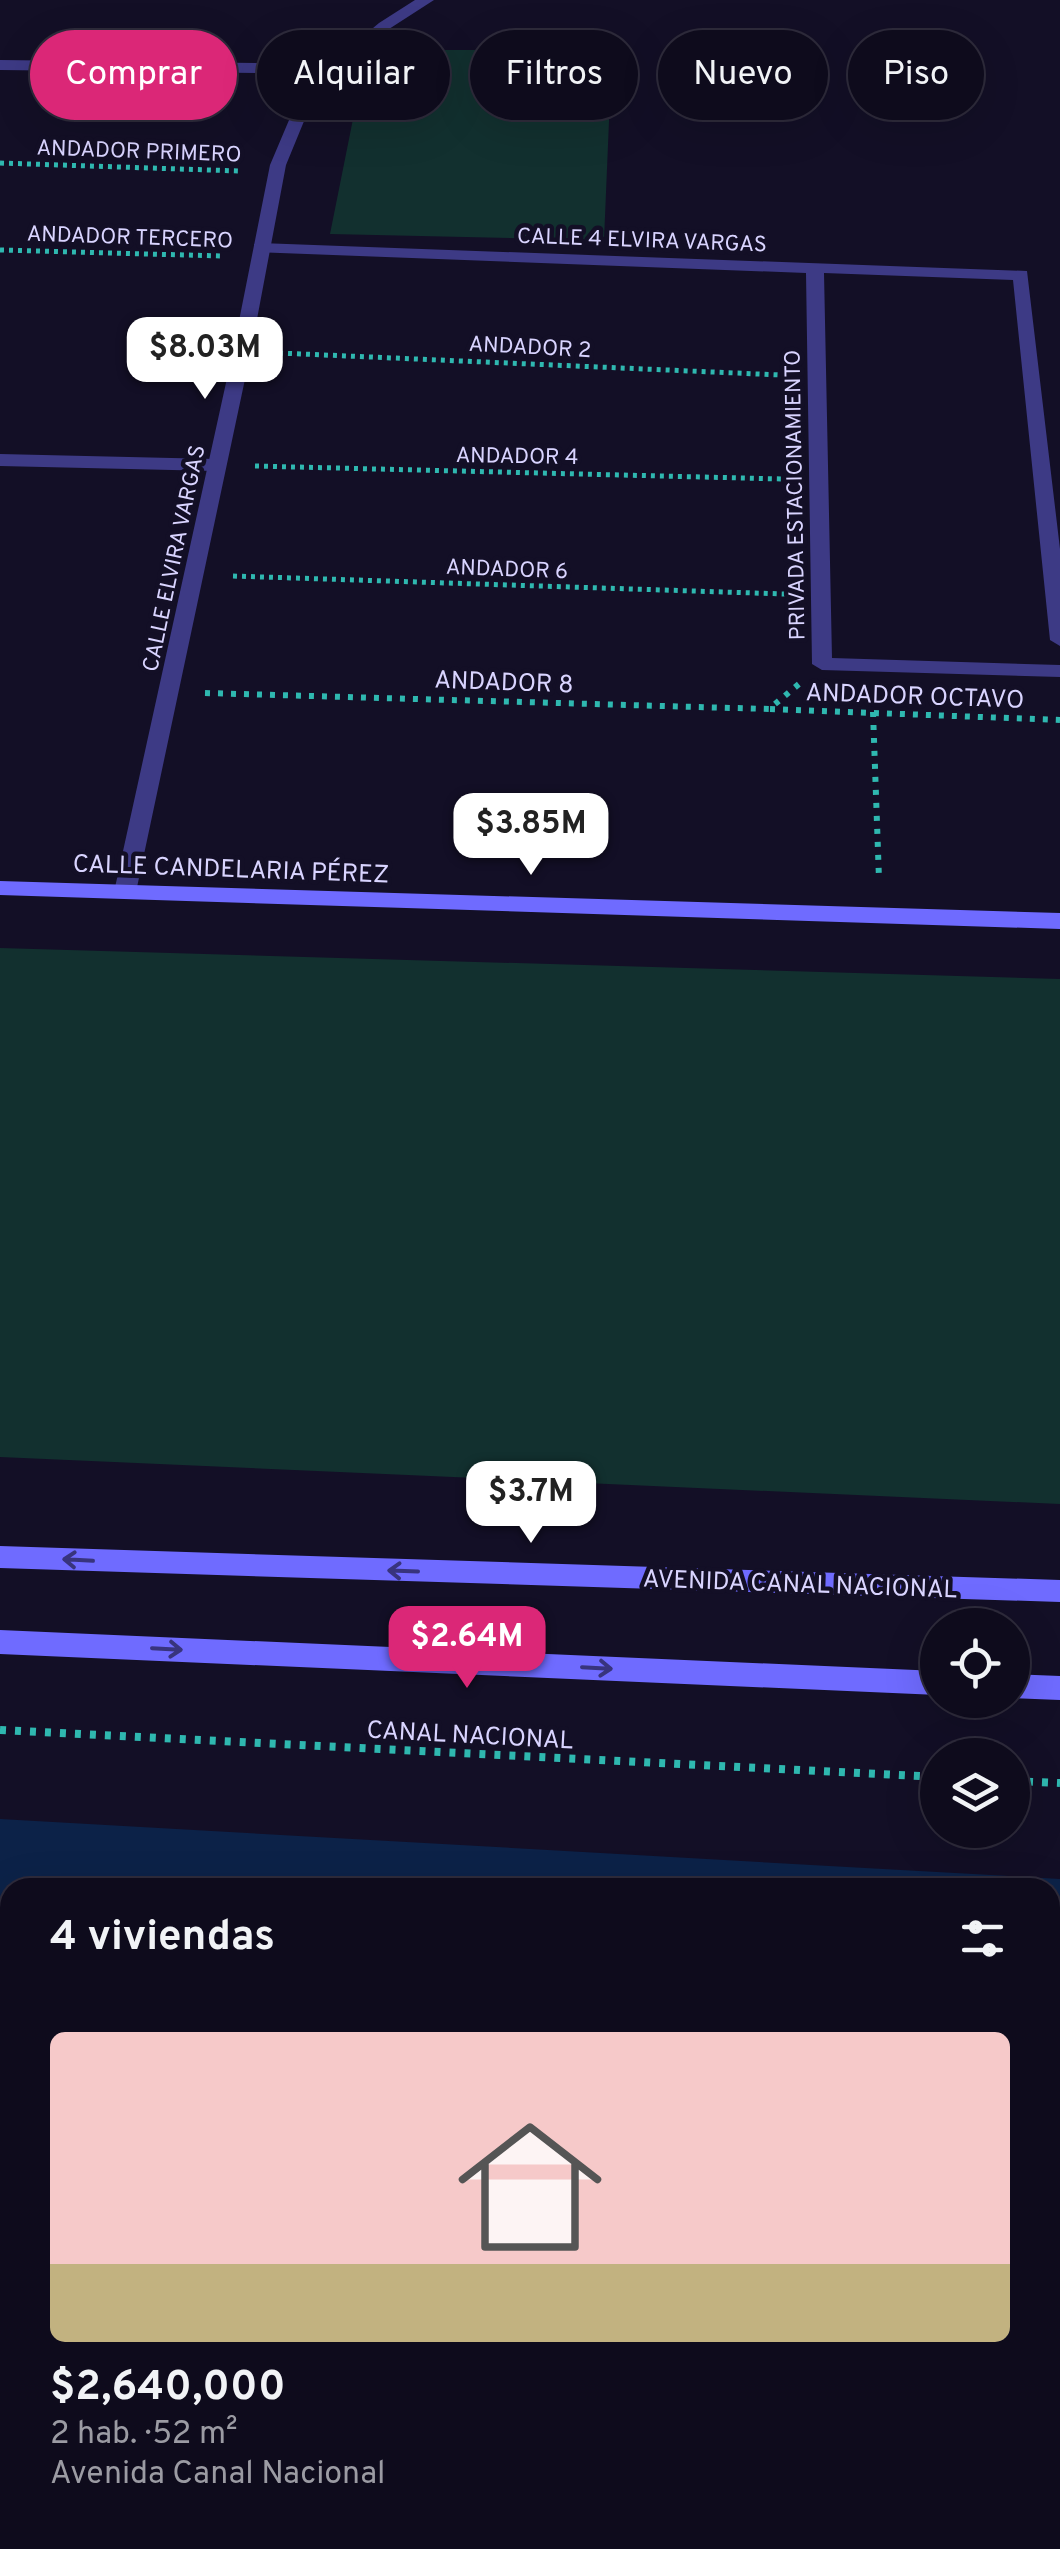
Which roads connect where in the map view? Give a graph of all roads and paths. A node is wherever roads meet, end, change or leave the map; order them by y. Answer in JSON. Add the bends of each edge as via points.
{"nodes":[{"id":1,"x":426,"y":0,"type":"edge"},
{"id":2,"x":379,"y":30,"type":"edge"},
{"id":3,"x":0,"y":65,"type":"edge"},
{"id":4,"x":257,"y":68,"type":"edge"},
{"id":5,"x":296,"y":120,"type":"edge"},
{"id":6,"x":0,"y":163,"type":"edge"},
{"id":7,"x":276,"y":172,"type":"junction"},
{"id":8,"x":0,"y":250,"type":"edge"},
{"id":9,"x":260,"y":252,"type":"junction"},
{"id":10,"x":815,"y":268,"type":"junction"},
{"id":11,"x":242,"y":351,"type":"junction"},
{"id":12,"x":817,"y":377,"type":"junction"},
{"id":13,"x":0,"y":460,"type":"edge"},
{"id":14,"x":215,"y":465,"type":"junction"},
{"id":15,"x":819,"y":480,"type":"junction"},
{"id":16,"x":192,"y":574,"type":"junction"},
{"id":17,"x":821,"y":596,"type":"junction"},
{"id":18,"x":1060,"y":640,"type":"edge"},
{"id":19,"x":822,"y":664,"type":"junction"},
{"id":20,"x":872,"y":665,"type":"junction"},
{"id":21,"x":1060,"y":671,"type":"edge"},
{"id":22,"x":167,"y":692,"type":"junction"},
{"id":23,"x":769,"y":709,"type":"junction"},
{"id":24,"x":873,"y":713,"type":"junction"},
{"id":25,"x":1060,"y":720,"type":"edge"},
{"id":26,"x":0,"y":888,"type":"edge"},
{"id":27,"x":125,"y":892,"type":"junction"},
{"id":28,"x":881,"y":916,"type":"junction"},
{"id":29,"x":1060,"y":921,"type":"edge"},
{"id":30,"x":0,"y":1557,"type":"edge"},
{"id":31,"x":1060,"y":1592,"type":"edge"},
{"id":32,"x":0,"y":1642,"type":"edge"},
{"id":33,"x":920,"y":1682,"type":"edge"},
{"id":34,"x":1030,"y":1687,"type":"edge"},
{"id":35,"x":1060,"y":1688,"type":"edge"},
{"id":36,"x":0,"y":1730,"type":"edge"},
{"id":37,"x":920,"y":1776,"type":"edge"},
{"id":38,"x":1030,"y":1782,"type":"edge"},
{"id":39,"x":1060,"y":1783,"type":"edge"}],
"edges":[{"from":1,"to":2,"type":"street","name":"CALLE ELVIRA VARGAS"},
{"from":3,"to":4,"type":"street"},
{"from":5,"to":7,"type":"street","name":"CALLE ELVIRA VARGAS"},
{"from":6,"to":7,"type":"path","name":"ANDADOR PRIMERO"},
{"from":7,"to":9,"type":"street","name":"CALLE ELVIRA VARGAS"},
{"from":8,"to":9,"type":"path","name":"ANDADOR TERCERO"},
{"from":9,"to":10,"type":"street","name":"CALLE 4 ELVIRA VARGAS"},
{"from":9,"to":11,"type":"street","name":"CALLE ELVIRA VARGAS"},
{"from":10,"to":12,"type":"street","name":"PRIVADA ESTACIONAMIENTO"},
{"from":10,"to":18,"type":"street","name":"CALLE 4 ELVIRA VARGAS","via":[[1021,275]]},
{"from":11,"to":12,"type":"path","name":"ANDADOR 2"},
{"from":11,"to":14,"type":"street","name":"CALLE ELVIRA VARGAS"},
{"from":12,"to":15,"type":"street","name":"PRIVADA ESTACIONAMIENTO"},
{"from":13,"to":14,"type":"street"},
{"from":14,"to":15,"type":"path","name":"ANDADOR 4"},
{"from":14,"to":16,"type":"street","name":"CALLE ELVIRA VARGAS"},
{"from":15,"to":17,"type":"street","name":"PRIVADA ESTACIONAMIENTO"},
{"from":16,"to":17,"type":"path","name":"ANDADOR 6"},
{"from":16,"to":22,"type":"street","name":"CALLE ELVIRA VARGAS"},
{"from":17,"to":19,"type":"street","name":"PRIVADA ESTACIONAMIENTO"},
{"from":19,"to":20,"type":"street","name":"PRIVADA ESTACIONAMIENTO"},
{"from":19,"to":23,"type":"path"},
{"from":20,"to":21,"type":"street","name":"PRIVADA ESTACIONAMIENTO"},
{"from":20,"to":24,"type":"path"},
{"from":22,"to":23,"type":"path","name":"ANDADOR 8"},
{"from":22,"to":27,"type":"street","name":"CALLE ELVIRA VARGAS"},
{"from":23,"to":24,"type":"path","name":"ANDADOR OCTAVO"},
{"from":24,"to":25,"type":"path","name":"ANDADOR OCTAVO"},
{"from":24,"to":28,"type":"path"},
{"from":26,"to":27,"type":"main road","name":"CALLE CANDELARIA PÉREZ"},
{"from":27,"to":28,"type":"main road","name":"CALLE CANDELARIA PÉREZ"},
{"from":28,"to":29,"type":"main road","name":"CALLE CANDELARIA PÉREZ"},
{"from":31,"to":30,"type":"main road","name":"AVENIDA CANAL NACIONAL","one_way":true},
{"from":32,"to":33,"type":"main road","one_way":true},
{"from":34,"to":35,"type":"main road"},
{"from":36,"to":37,"type":"path","name":"CANAL NACIONAL"},
{"from":38,"to":39,"type":"path"}]}
